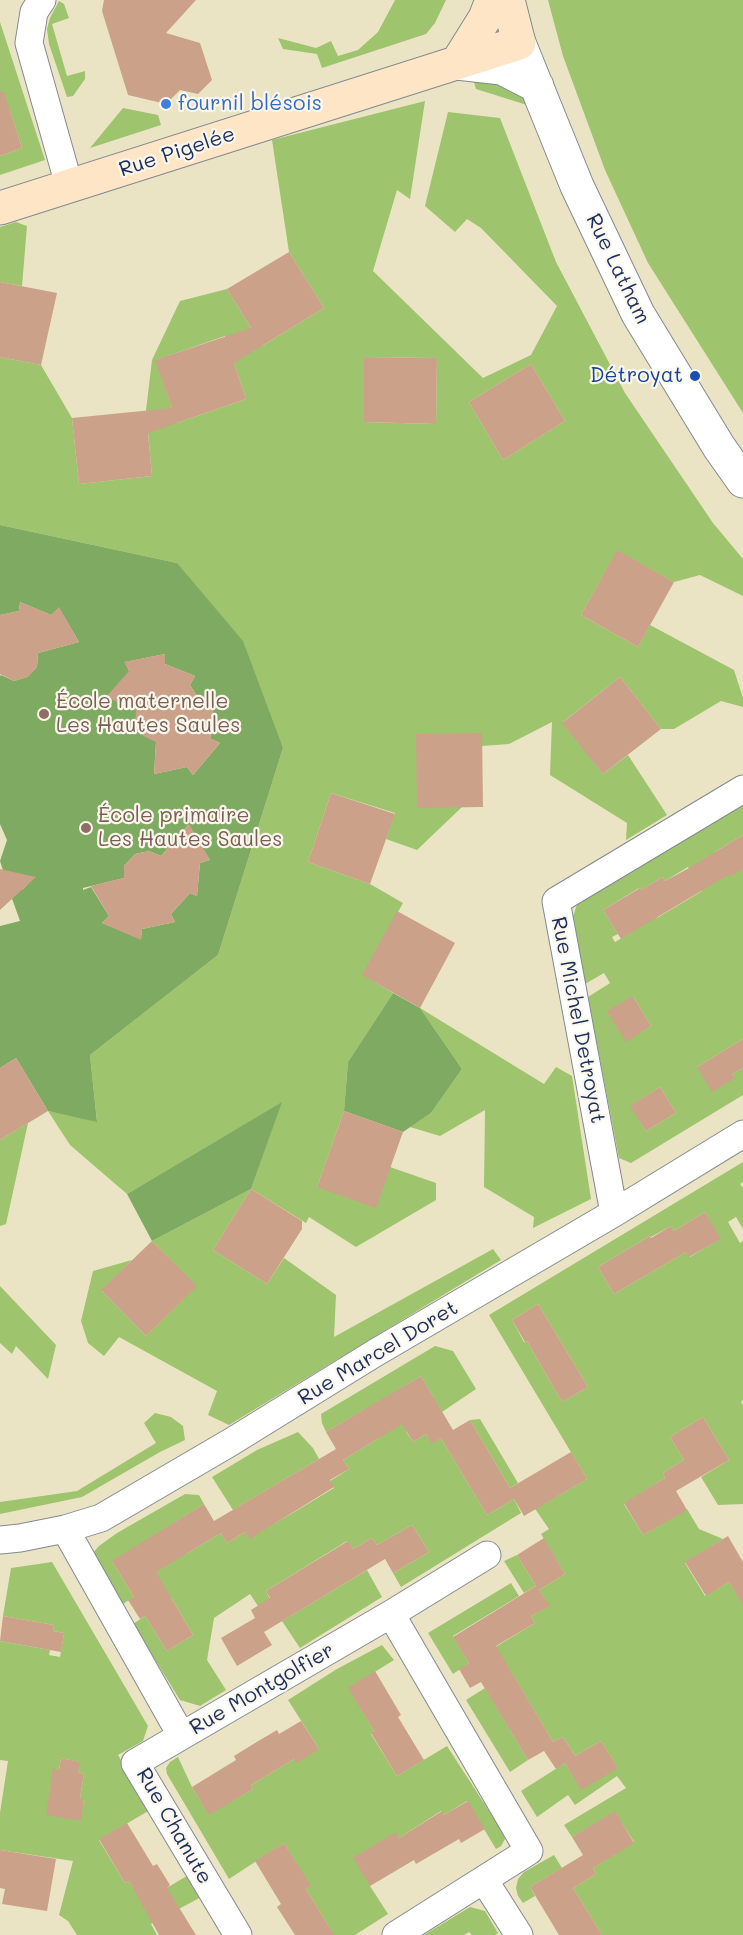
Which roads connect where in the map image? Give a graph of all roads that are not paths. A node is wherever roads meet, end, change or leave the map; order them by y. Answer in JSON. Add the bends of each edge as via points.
{"nodes":[{"id":1,"x":42,"y":0,"type":"edge"},
{"id":2,"x":492,"y":0,"type":"edge"},
{"id":3,"x":508,"y":0,"type":"edge"},
{"id":4,"x":519,"y":43,"type":"junction"},
{"id":5,"x":457,"y":63,"type":"junction"},
{"id":6,"x":537,"y":86,"type":"junction"},
{"id":7,"x":69,"y":185,"type":"junction"},
{"id":8,"x":0,"y":208,"type":"edge"},
{"id":9,"x":743,"y":481,"type":"edge"},
{"id":10,"x":743,"y":789,"type":"edge"},
{"id":11,"x":743,"y":1134,"type":"edge"},
{"id":12,"x":614,"y":1213,"type":"junction"},
{"id":13,"x":65,"y":1529,"type":"junction"},
{"id":14,"x":0,"y":1540,"type":"edge"},
{"id":15,"x":487,"y":1555,"type":"dead end"},
{"id":16,"x":391,"y":1614,"type":"junction"},
{"id":17,"x":181,"y":1735,"type":"junction"},
{"id":18,"x":484,"y":1880,"type":"junction"},
{"id":19,"x":238,"y":1935,"type":"edge"},
{"id":20,"x":396,"y":1935,"type":"edge"},
{"id":21,"x":519,"y":1935,"type":"edge"}],
"edges":[{"from":1,"to":7,"type":"street","via":[[33,12],[29,43]]},
{"from":2,"to":5,"type":"main road","via":[[486,18]]},
{"from":3,"to":4,"type":"main road"},
{"from":4,"to":5,"type":"main road","name":"Rue Pigelée"},
{"from":4,"to":6,"type":"street","name":"Rue Latham"},
{"from":5,"to":6,"type":"street","via":[[502,69]]},
{"from":5,"to":7,"type":"main road","name":"Rue Pigelée"},
{"from":6,"to":9,"type":"street","name":"Rue Latham","via":[[577,186],[638,314]]},
{"from":7,"to":8,"type":"main road","name":"Rue Pigelée"},
{"from":10,"to":12,"type":"street","name":"Rue Michel Detroyat","via":[[556,902]]},
{"from":11,"to":12,"type":"street","name":"Rue Marcel Doret"},
{"from":12,"to":13,"type":"street","name":"Rue Marcel Doret","via":[[101,1518]]},
{"from":13,"to":14,"type":"street","name":"Rue Marcel Doret"},
{"from":13,"to":17,"type":"street","name":"Rue Montgolfier"},
{"from":15,"to":16,"type":"street","name":"Rue Montgolfier"},
{"from":16,"to":17,"type":"street","name":"Rue Montgolfier"},
{"from":16,"to":18,"type":"street","via":[[529,1851]]},
{"from":17,"to":19,"type":"street","name":"Rue Chanute","via":[[135,1763]]},
{"from":18,"to":20,"type":"street"},
{"from":18,"to":21,"type":"street"}]}
